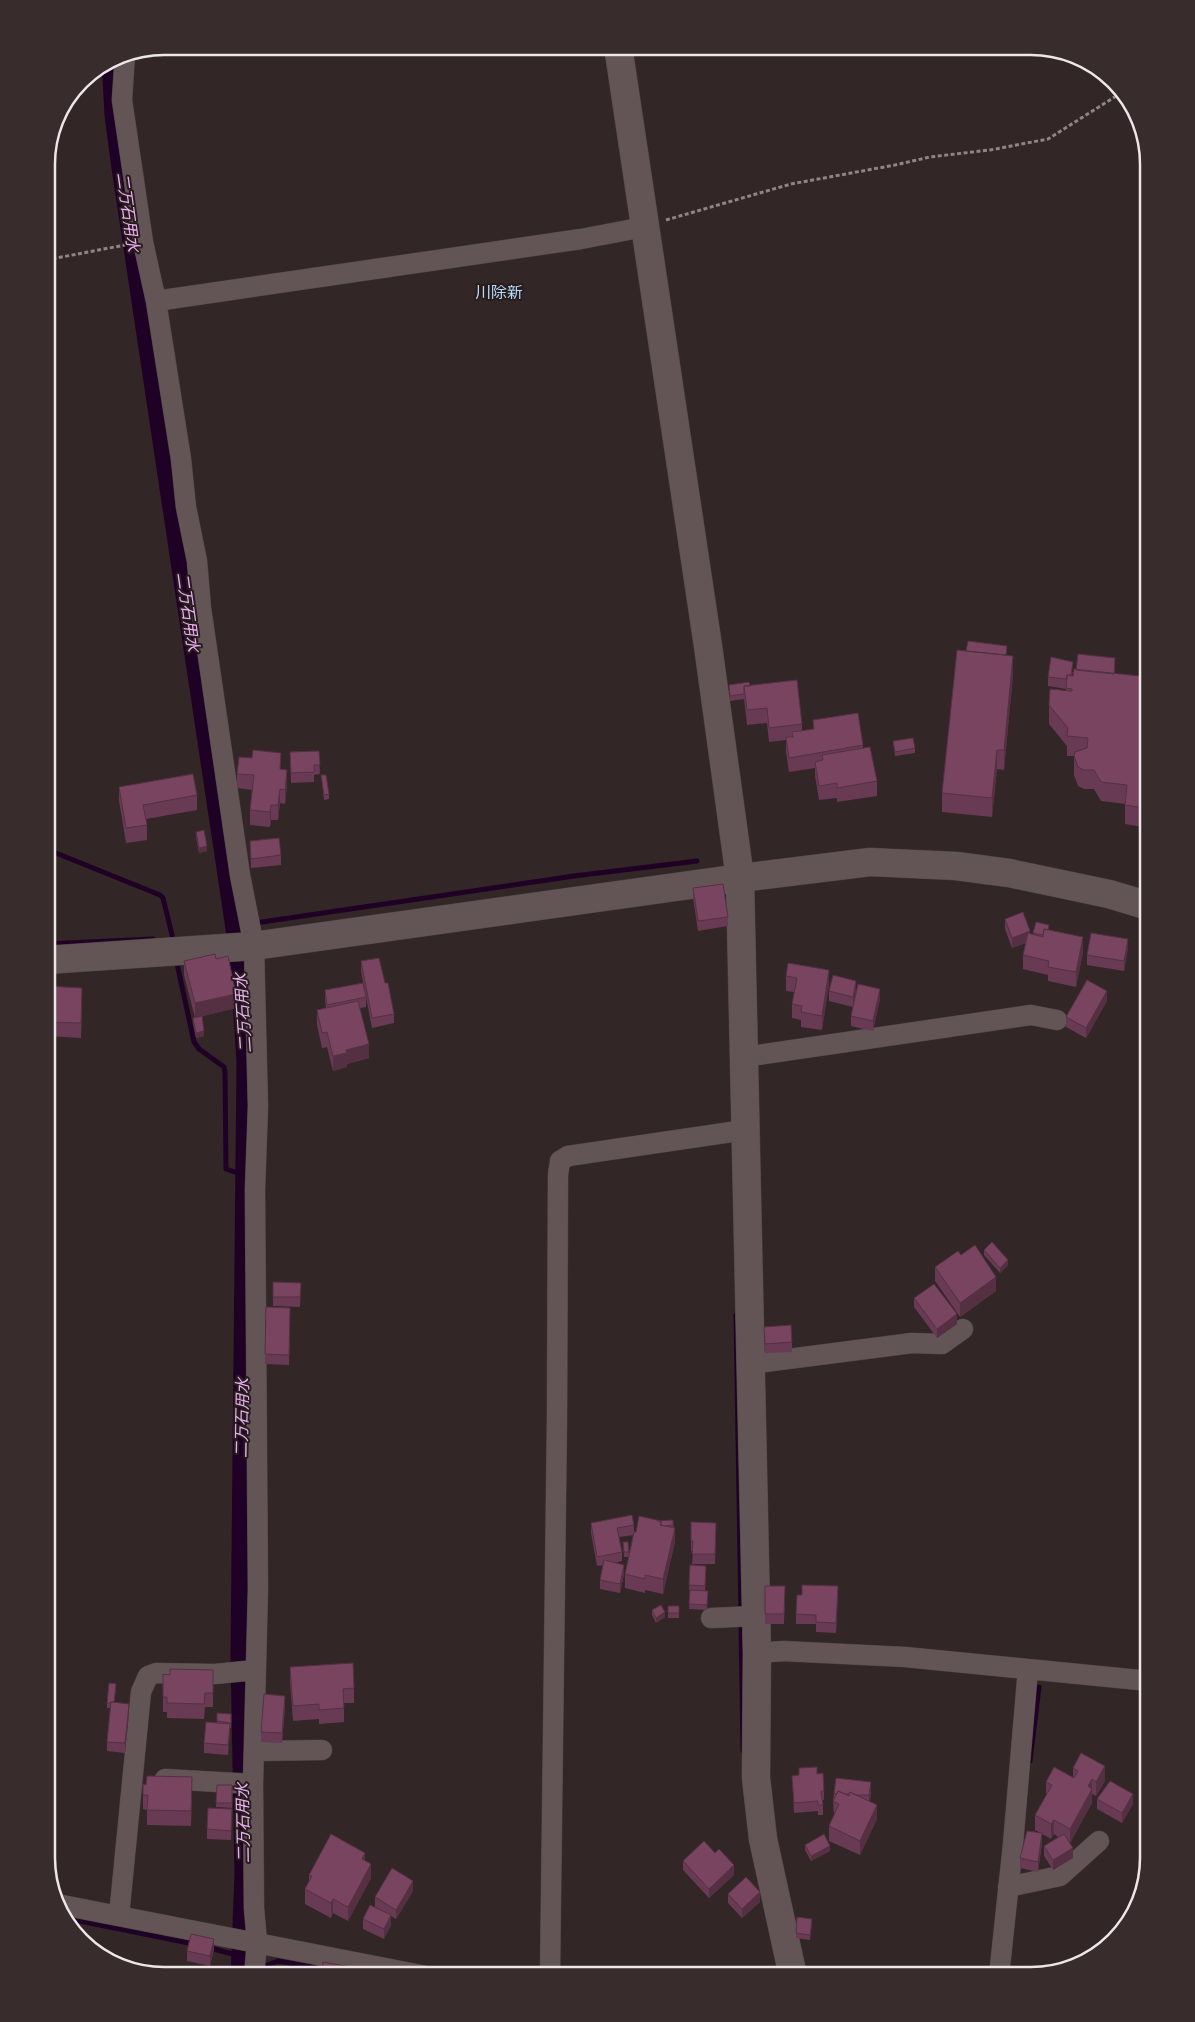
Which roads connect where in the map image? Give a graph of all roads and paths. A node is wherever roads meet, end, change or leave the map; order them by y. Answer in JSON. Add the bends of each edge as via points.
{"nodes":[{"id":1,"x":619,"y":55,"type":"edge"},
{"id":2,"x":124,"y":62,"type":"edge"},
{"id":3,"x":1116,"y":96,"type":"edge"},
{"id":4,"x":644,"y":226,"type":"junction"},
{"id":5,"x":143,"y":242,"type":"junction"},
{"id":6,"x":55,"y":258,"type":"edge"},
{"id":7,"x":156,"y":301,"type":"junction"},
{"id":8,"x":740,"y":878,"type":"junction"},
{"id":9,"x":1140,"y":903,"type":"edge"},
{"id":10,"x":254,"y":946,"type":"junction"},
{"id":11,"x":55,"y":959,"type":"edge"},
{"id":12,"x":1057,"y":1020,"type":"dead end"},
{"id":13,"x":744,"y":1057,"type":"junction"},
{"id":14,"x":745,"y":1130,"type":"junction"},
{"id":15,"x":963,"y":1329,"type":"dead end"},
{"id":16,"x":750,"y":1364,"type":"junction"},
{"id":17,"x":756,"y":1616,"type":"junction"},
{"id":18,"x":711,"y":1618,"type":"dead end"},
{"id":19,"x":757,"y":1652,"type":"junction"},
{"id":20,"x":256,"y":1670,"type":"junction"},
{"id":21,"x":1028,"y":1670,"type":"junction"},
{"id":22,"x":1140,"y":1681,"type":"edge"},
{"id":23,"x":322,"y":1750,"type":"dead end"},
{"id":24,"x":254,"y":1751,"type":"junction"},
{"id":25,"x":133,"y":1778,"type":"junction"},
{"id":26,"x":253,"y":1784,"type":"junction"},
{"id":27,"x":1099,"y":1841,"type":"dead end"},
{"id":28,"x":1008,"y":1887,"type":"junction"},
{"id":29,"x":66,"y":1906,"type":"edge"},
{"id":30,"x":119,"y":1916,"type":"junction"},
{"id":31,"x":257,"y":1942,"type":"junction"},
{"id":32,"x":255,"y":1967,"type":"edge"},
{"id":33,"x":381,"y":1967,"type":"edge"},
{"id":34,"x":550,"y":1967,"type":"edge"},
{"id":35,"x":791,"y":1967,"type":"edge"},
{"id":36,"x":1000,"y":1967,"type":"edge"}],
"edges":[{"from":1,"to":4,"type":"street"},
{"from":2,"to":5,"type":"street","via":[[122,100]]},
{"from":3,"to":4,"type":"path","via":[[1048,139],[930,157],[791,184]]},
{"from":4,"to":7,"type":"street"},
{"from":4,"to":8,"type":"street"},
{"from":5,"to":6,"type":"path"},
{"from":5,"to":7,"type":"street"},
{"from":7,"to":10,"type":"street","via":[[240,875]]},
{"from":8,"to":9,"type":"street","via":[[870,862],[956,866],[1027,877]]},
{"from":8,"to":10,"type":"street"},
{"from":8,"to":13,"type":"street"},
{"from":10,"to":11,"type":"street"},
{"from":10,"to":20,"type":"street","via":[[258,1106],[255,1190]]},
{"from":12,"to":13,"type":"street","via":[[1031,1015]]},
{"from":13,"to":14,"type":"street"},
{"from":14,"to":16,"type":"street"},
{"from":14,"to":34,"type":"street","via":[[568,1156],[560,1161]]},
{"from":15,"to":16,"type":"street","via":[[942,1344],[912,1343]]},
{"from":16,"to":17,"type":"street"},
{"from":17,"to":18,"type":"street"},
{"from":17,"to":19,"type":"street"},
{"from":19,"to":21,"type":"street","via":[[905,1657]]},
{"from":19,"to":35,"type":"street","via":[[756,1778],[763,1839]]},
{"from":20,"to":24,"type":"street"},
{"from":20,"to":25,"type":"street","via":[[215,1674],[156,1673],[148,1676],[140,1692]]},
{"from":21,"to":22,"type":"street"},
{"from":21,"to":28,"type":"street"},
{"from":23,"to":24,"type":"street"},
{"from":24,"to":26,"type":"street"},
{"from":25,"to":26,"type":"street"},
{"from":25,"to":30,"type":"street"},
{"from":26,"to":31,"type":"street"},
{"from":27,"to":28,"type":"street","via":[[1060,1876]]},
{"from":28,"to":36,"type":"street"},
{"from":29,"to":30,"type":"street"},
{"from":30,"to":31,"type":"street"},
{"from":31,"to":32,"type":"street"},
{"from":31,"to":33,"type":"street"}]}
